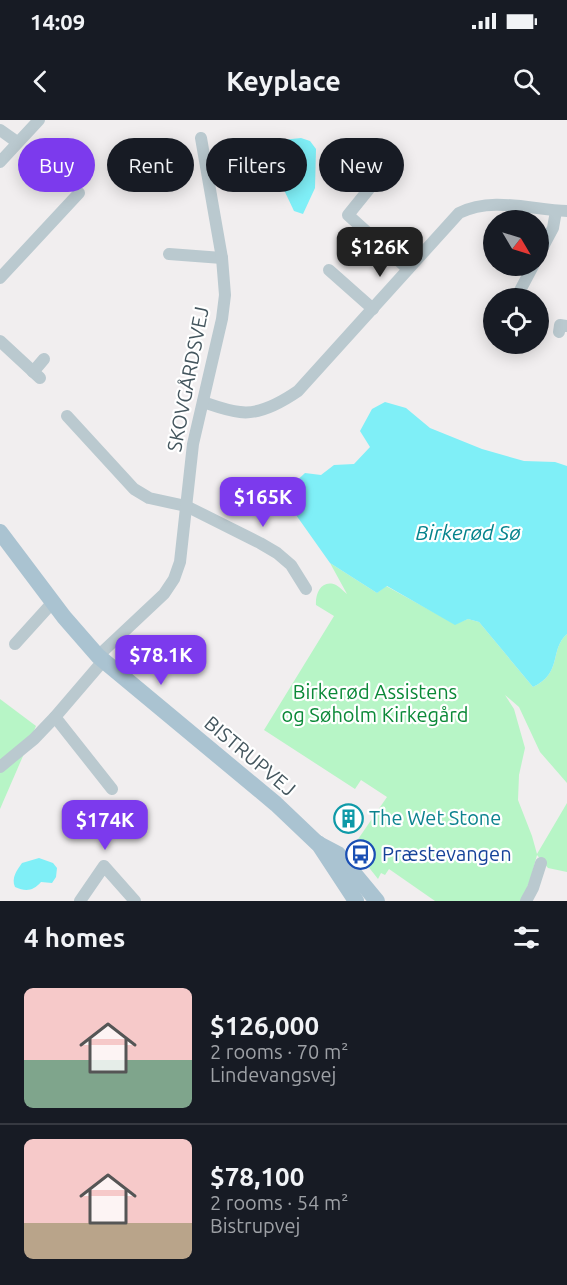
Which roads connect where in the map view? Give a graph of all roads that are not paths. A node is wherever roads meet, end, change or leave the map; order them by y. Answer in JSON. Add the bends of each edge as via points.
{"nodes":[{"id":1,"x":39,"y":120,"type":"edge"},
{"id":2,"x":0,"y":130,"type":"edge"},
{"id":3,"x":201,"y":138,"type":"dead end"},
{"id":4,"x":17,"y":142,"type":"junction"},
{"id":5,"x":0,"y":162,"type":"edge"},
{"id":6,"x":367,"y":192,"type":"edge"},
{"id":7,"x":79,"y":193,"type":"dead end"},
{"id":8,"x":561,"y":211,"type":"edge"},
{"id":9,"x":549,"y":235,"type":"edge"},
{"id":10,"x":169,"y":254,"type":"dead end"},
{"id":11,"x":222,"y":258,"type":"junction"},
{"id":12,"x":408,"y":269,"type":"junction"},
{"id":13,"x":329,"y":270,"type":"dead end"},
{"id":14,"x":0,"y":278,"type":"edge"},
{"id":15,"x":373,"y":309,"type":"junction"},
{"id":16,"x":0,"y":341,"type":"edge"},
{"id":17,"x":44,"y":359,"type":"dead end"},
{"id":18,"x":203,"y":402,"type":"junction"},
{"id":19,"x":67,"y":416,"type":"dead end"},
{"id":20,"x":186,"y":506,"type":"junction"},
{"id":21,"x":0,"y":532,"type":"edge"},
{"id":22,"x":306,"y":589,"type":"dead end"},
{"id":23,"x":53,"y":602,"type":"junction"},
{"id":24,"x":15,"y":644,"type":"dead end"},
{"id":25,"x":100,"y":658,"type":"junction"},
{"id":26,"x":55,"y":717,"type":"junction"},
{"id":27,"x":0,"y":767,"type":"edge"},
{"id":28,"x":112,"y":789,"type":"dead end"},
{"id":29,"x":317,"y":843,"type":"junction"},
{"id":30,"x":541,"y":863,"type":"dead end"},
{"id":31,"x":80,"y":901,"type":"edge"},
{"id":32,"x":135,"y":901,"type":"edge"},
{"id":33,"x":357,"y":901,"type":"edge"},
{"id":34,"x":376,"y":901,"type":"edge"},
{"id":35,"x":526,"y":901,"type":"edge"}],
"edges":[{"from":1,"to":4,"type":"street"},
{"from":2,"to":4,"type":"street"},
{"from":3,"to":11,"type":"street","name":"SKOVGÅRDSVEJ"},
{"from":4,"to":5,"type":"street"},
{"from":6,"to":12,"type":"street","via":[[348,215]]},
{"from":7,"to":14,"type":"street"},
{"from":8,"to":9,"type":"street"},
{"from":8,"to":12,"type":"street","via":[[496,204],[471,208],[459,213]]},
{"from":10,"to":11,"type":"street"},
{"from":11,"to":18,"type":"street","name":"SKOVGÅRDSVEJ","via":[[222,319]]},
{"from":12,"to":15,"type":"street"},
{"from":13,"to":15,"type":"street"},
{"from":15,"to":18,"type":"street","via":[[298,391],[283,401],[254,412]]},
{"from":16,"to":17,"type":"street","via":[[36,375]]},
{"from":18,"to":20,"type":"street","name":"SKOVGÅRDSVEJ","via":[[193,444]]},
{"from":19,"to":20,"type":"street","via":[[134,489],[149,498]]},
{"from":20,"to":22,"type":"street","via":[[277,553],[291,565]]},
{"from":20,"to":25,"type":"street","name":"SKOVGÅRDSVEJ","via":[[180,562],[174,579]]},
{"from":21,"to":23,"type":"main road","name":"BISTRUPVEJ"},
{"from":23,"to":24,"type":"street"},
{"from":23,"to":25,"type":"main road","name":"BISTRUPVEJ"},
{"from":25,"to":26,"type":"street","name":"SKOVGÅRDSVEJ"},
{"from":25,"to":29,"type":"main road","name":"BISTRUPVEJ","via":[[276,804]]},
{"from":26,"to":27,"type":"street","name":"SKOVGÅRDSVEJ"},
{"from":26,"to":28,"type":"street"},
{"from":29,"to":33,"type":"main road","name":"BISTRUPVEJ"},
{"from":29,"to":34,"type":"main road","name":"BISTRUPVEJ","via":[[339,854]]},
{"from":30,"to":35,"type":"street"},
{"from":31,"to":32,"type":"street","via":[[104,866]]}]}
